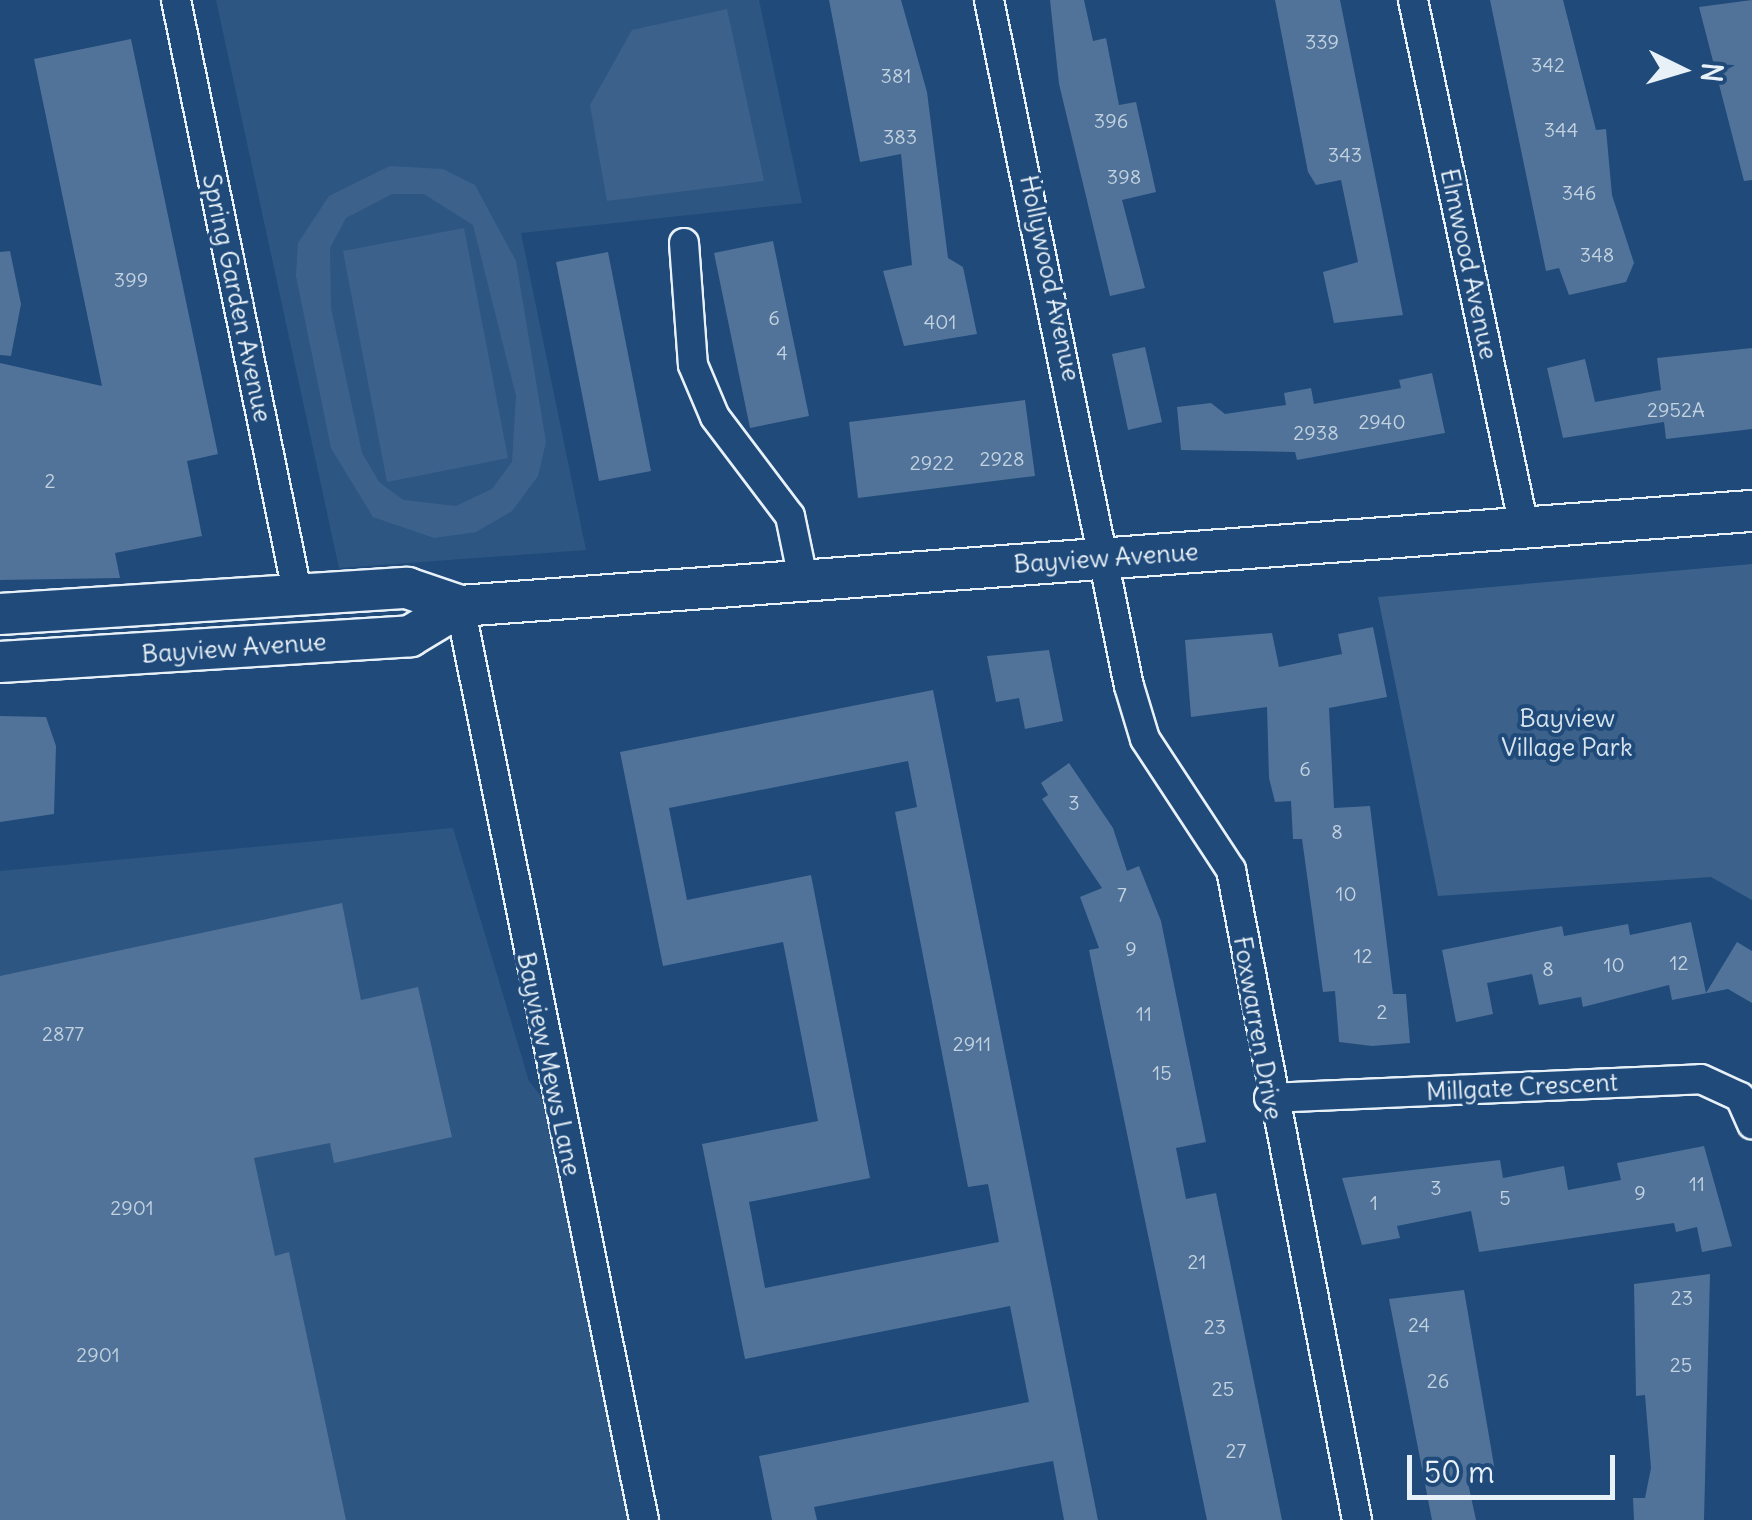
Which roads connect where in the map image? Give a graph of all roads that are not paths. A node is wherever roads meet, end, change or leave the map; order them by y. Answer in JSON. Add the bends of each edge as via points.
{"nodes":[{"id":1,"x":176,"y":0,"type":"edge"},
{"id":2,"x":989,"y":0,"type":"edge"},
{"id":3,"x":1413,"y":0,"type":"edge"},
{"id":4,"x":684,"y":242,"type":"dead end"},
{"id":5,"x":1752,"y":510,"type":"edge"},
{"id":6,"x":1524,"y":527,"type":"junction"},
{"id":7,"x":1106,"y":558,"type":"junction"},
{"id":8,"x":803,"y":579,"type":"junction"},
{"id":9,"x":298,"y":596,"type":"junction"},
{"id":10,"x":460,"y":606,"type":"junction"},
{"id":11,"x":0,"y":614,"type":"edge"},
{"id":12,"x":147,"y":654,"type":"junction"},
{"id":13,"x":0,"y":662,"type":"edge"},
{"id":14,"x":1270,"y":1098,"type":"junction"},
{"id":15,"x":1752,"y":1124,"type":"edge"},
{"id":16,"x":644,"y":1520,"type":"edge"},
{"id":17,"x":1358,"y":1520,"type":"edge"}],
"edges":[{"from":1,"to":9,"type":"street","name":"Spring Garden Avenue"},
{"from":2,"to":7,"type":"street","name":"Hollywood Avenue"},
{"from":3,"to":6,"type":"street","name":"Elmwood Avenue"},
{"from":4,"to":8,"type":"street","via":[[693,365],[715,416],[790,516]]},
{"from":5,"to":6,"type":"main road","name":"Bayview Avenue"},
{"from":6,"to":7,"type":"main road","name":"Bayview Avenue"},
{"from":7,"to":8,"type":"main road","name":"Bayview Avenue"},
{"from":7,"to":14,"type":"street","name":"Foxwarren Drive","via":[[1145,739],[1231,870]]},
{"from":8,"to":10,"type":"main road","name":"Bayview Avenue"},
{"from":9,"to":10,"type":"main road","name":"Bayview Avenue","via":[[407,588]]},
{"from":9,"to":11,"type":"main road","name":"Bayview Avenue"},
{"from":9,"to":12,"type":"main road","via":[[284,617],[218,622]]},
{"from":10,"to":12,"type":"main road","name":"Bayview Avenue","via":[[410,636]]},
{"from":10,"to":16,"type":"street","name":"Bayview Mews Lane"},
{"from":12,"to":13,"type":"main road","name":"Bayview Avenue"},
{"from":14,"to":15,"type":"street","name":"Millgate Crescent","via":[[1700,1079],[1740,1097]]},
{"from":14,"to":17,"type":"street","name":"Foxwarren Drive"}]}
